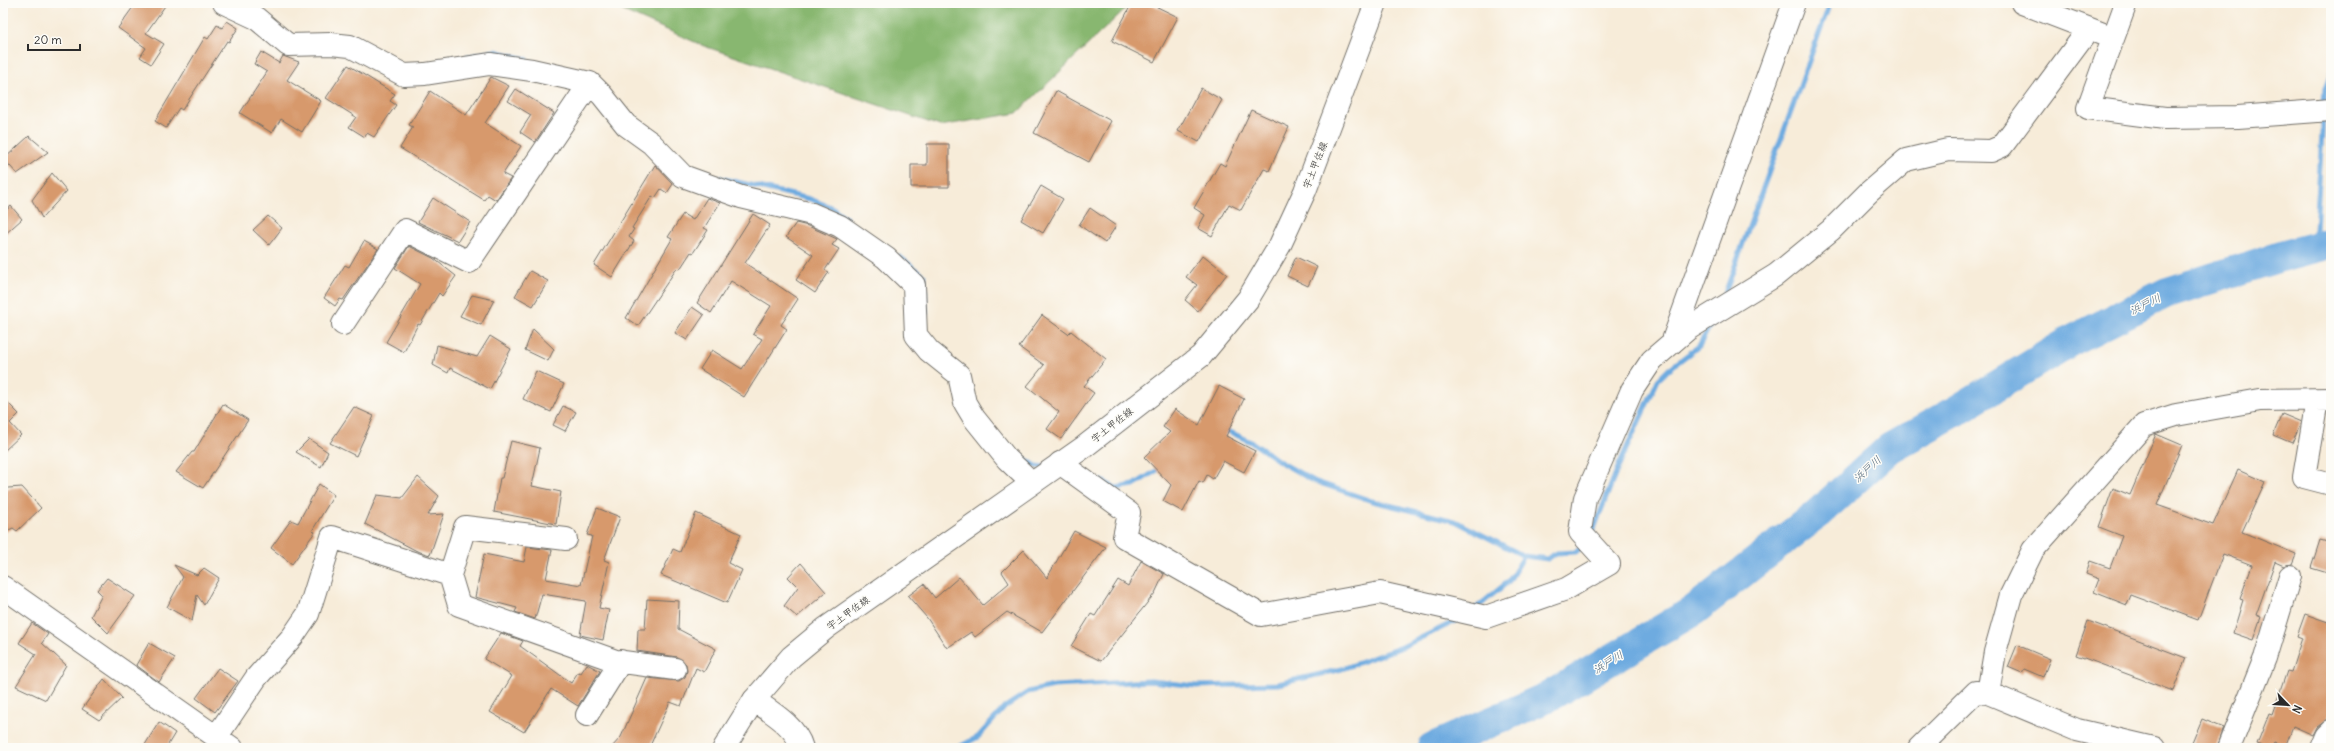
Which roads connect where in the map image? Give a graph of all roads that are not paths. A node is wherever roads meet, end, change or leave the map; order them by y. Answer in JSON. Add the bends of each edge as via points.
{"nodes":[{"id":1,"x":224,"y":3,"type":"edge"},
{"id":2,"x":1376,"y":3,"type":"edge"},
{"id":3,"x":1794,"y":3,"type":"edge"},
{"id":4,"x":2022,"y":3,"type":"edge"},
{"id":5,"x":2126,"y":3,"type":"edge"},
{"id":6,"x":2089,"y":29,"type":"junction"},
{"id":7,"x":2114,"y":38,"type":"junction"},
{"id":8,"x":590,"y":83,"type":"junction"},
{"id":9,"x":2331,"y":110,"type":"edge"},
{"id":10,"x":343,"y":324,"type":"dead end"},
{"id":11,"x":1672,"y":343,"type":"junction"},
{"id":12,"x":2324,"y":400,"type":"edge"},
{"id":13,"x":1060,"y":463,"type":"junction"},
{"id":14,"x":1032,"y":483,"type":"junction"},
{"id":15,"x":2331,"y":484,"type":"edge"},
{"id":16,"x":566,"y":539,"type":"dead end"},
{"id":17,"x":450,"y":575,"type":"junction"},
{"id":18,"x":2290,"y":576,"type":"dead end"},
{"id":19,"x":3,"y":587,"type":"edge"},
{"id":20,"x":621,"y":661,"type":"junction"},
{"id":21,"x":674,"y":669,"type":"dead end"},
{"id":22,"x":1988,"y":693,"type":"junction"},
{"id":23,"x":754,"y":700,"type":"junction"},
{"id":24,"x":587,"y":715,"type":"dead end"},
{"id":25,"x":2331,"y":731,"type":"edge"},
{"id":26,"x":224,"y":742,"type":"edge"},
{"id":27,"x":724,"y":748,"type":"edge"},
{"id":28,"x":802,"y":748,"type":"edge"},
{"id":29,"x":1919,"y":748,"type":"edge"},
{"id":30,"x":2154,"y":748,"type":"edge"},
{"id":31,"x":2229,"y":748,"type":"edge"},
{"id":32,"x":2321,"y":748,"type":"edge"}],
"edges":[{"from":1,"to":8,"type":"street","via":[[256,18],[288,45],[350,46],[404,75],[490,64]]},
{"from":2,"to":13,"type":"street","name":"宇土甲佐線","via":[[1305,191],[1280,245],[1248,299],[1200,356]]},
{"from":3,"to":11,"type":"street"},
{"from":4,"to":6,"type":"street"},
{"from":5,"to":7,"type":"street"},
{"from":6,"to":7,"type":"street"},
{"from":6,"to":11,"type":"street","via":[[2002,146],[1991,152],[1948,150],[1906,160],[1831,230],[1776,275],[1688,329]]},
{"from":7,"to":9,"type":"street","via":[[2088,108],[2164,118],[2238,118]]},
{"from":8,"to":10,"type":"street","via":[[469,262],[404,230]]},
{"from":8,"to":14,"type":"street","via":[[626,126],[651,143],[683,176],[741,196],[812,214],[840,226],[886,258],[914,285],[916,335],[929,351],[959,376],[965,403],[974,418],[1007,459]]},
{"from":11,"to":13,"type":"street","via":[[1652,360],[1632,390],[1585,498],[1580,532],[1609,564],[1566,589],[1486,617],[1380,593],[1261,615],[1124,537],[1129,513]]},
{"from":12,"to":15,"type":"street","via":[[2304,478]]},
{"from":12,"to":22,"type":"street","via":[[2260,400],[2176,415],[2144,425],[2033,550],[2011,595],[1995,652]]},
{"from":13,"to":14,"type":"street","name":"宇土甲佐線"},
{"from":14,"to":23,"type":"street","name":"宇土甲佐線","via":[[826,628],[791,657]]},
{"from":16,"to":17,"type":"street","via":[[465,527]]},
{"from":17,"to":20,"type":"street","via":[[459,606]]},
{"from":17,"to":26,"type":"street","via":[[332,537],[308,614],[293,636],[256,678]]},
{"from":18,"to":31,"type":"street","via":[[2265,658]]},
{"from":19,"to":26,"type":"street"},
{"from":20,"to":21,"type":"street"},
{"from":20,"to":24,"type":"street"},
{"from":22,"to":29,"type":"street","via":[[1976,692],[1965,700]]},
{"from":22,"to":30,"type":"street","via":[[2077,730]]},
{"from":23,"to":27,"type":"street","name":"宇土甲佐線"},
{"from":23,"to":28,"type":"street","via":[[782,719],[801,742]]},
{"from":25,"to":32,"type":"street"}]}
